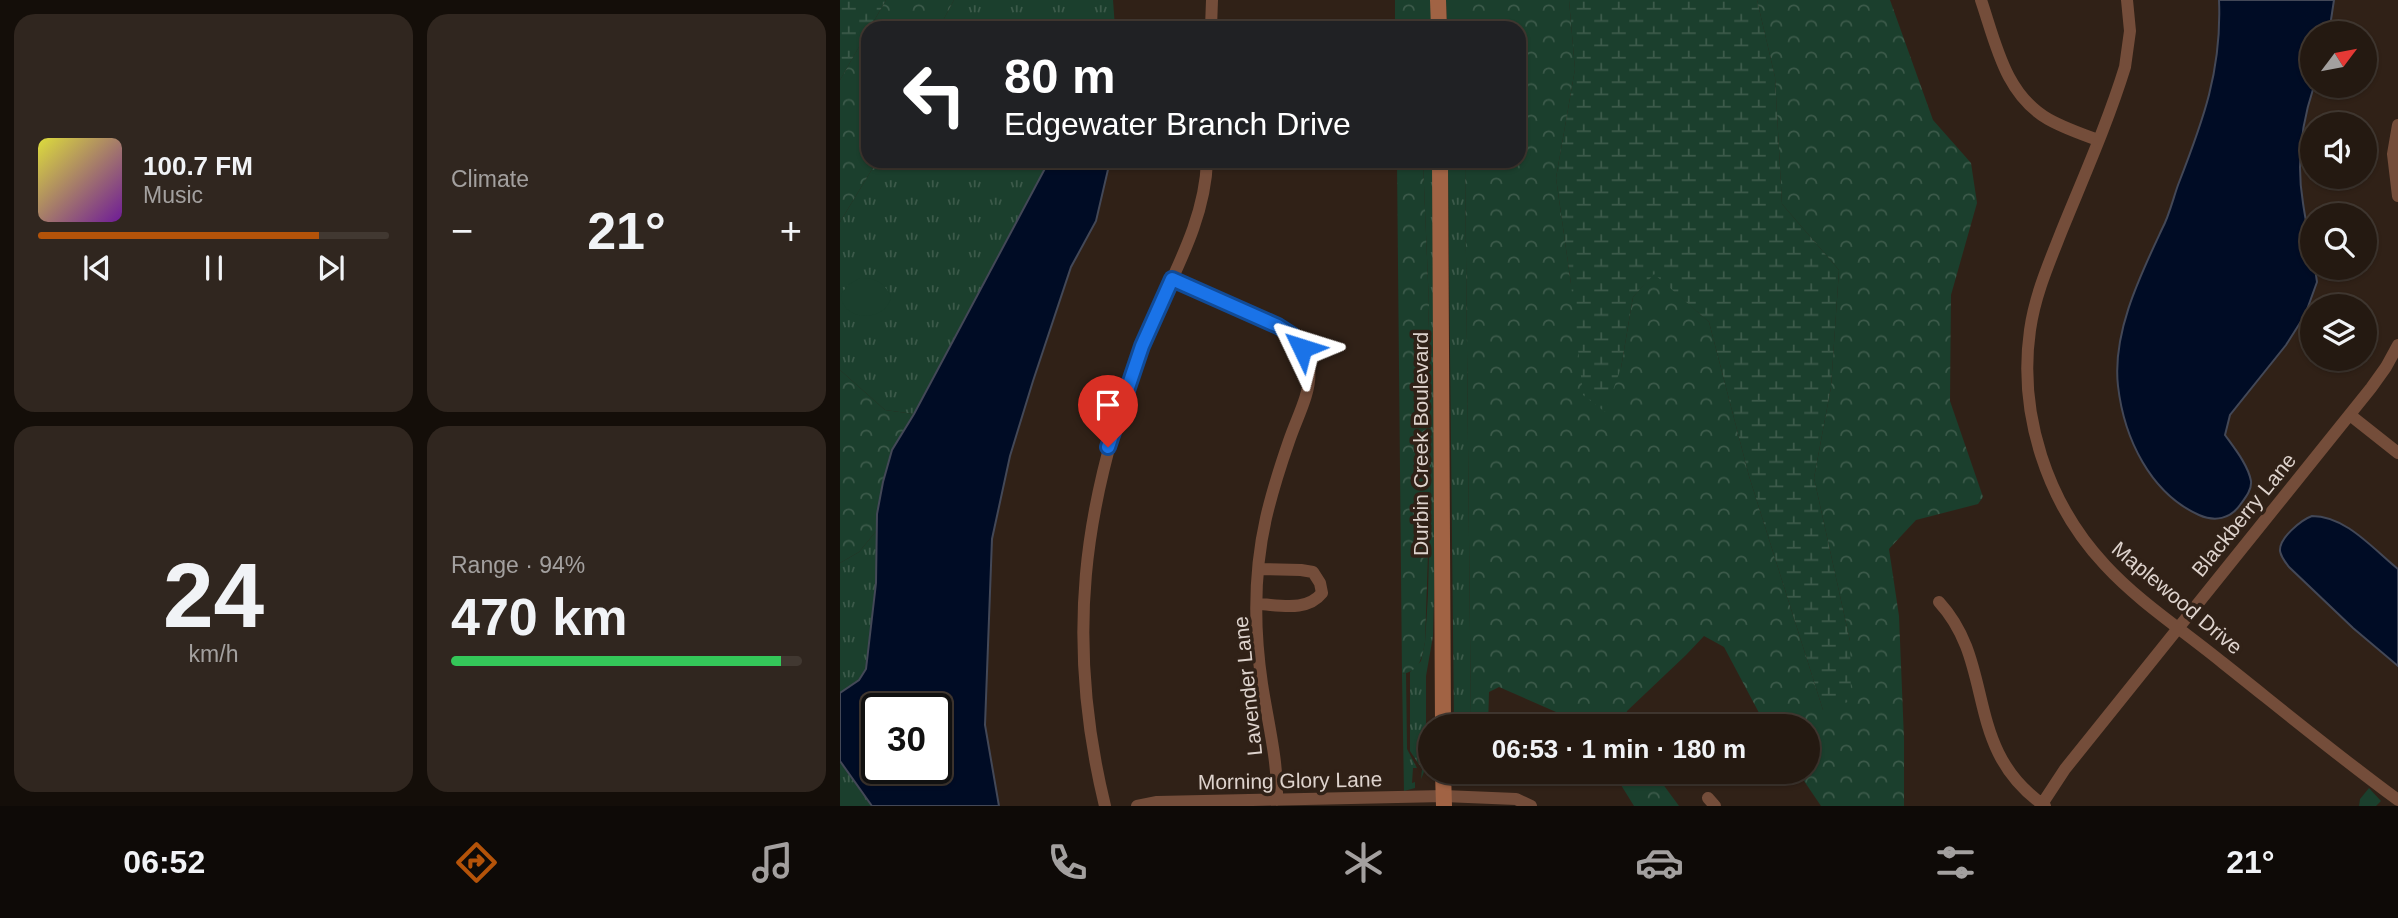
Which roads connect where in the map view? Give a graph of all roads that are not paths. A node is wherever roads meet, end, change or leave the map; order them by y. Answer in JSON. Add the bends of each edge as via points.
{"nodes":[{"id":1,"x":1212,"y":0,"type":"edge"},
{"id":2,"x":1438,"y":0,"type":"edge"},
{"id":3,"x":1982,"y":0,"type":"edge"},
{"id":4,"x":2127,"y":0,"type":"edge"},
{"id":5,"x":1211,"y":21,"type":"edge"},
{"id":6,"x":1439,"y":21,"type":"edge"},
{"id":7,"x":2398,"y":125,"type":"edge"},
{"id":8,"x":2098,"y":140,"type":"junction"},
{"id":9,"x":1206,"y":168,"type":"edge"},
{"id":10,"x":1440,"y":168,"type":"edge"},
{"id":11,"x":2398,"y":196,"type":"edge"},
{"id":12,"x":1172,"y":279,"type":"junction"},
{"id":13,"x":2398,"y":345,"type":"edge"},
{"id":14,"x":2350,"y":415,"type":"junction"},
{"id":15,"x":2398,"y":453,"type":"edge"},
{"id":16,"x":1259,"y":569,"type":"junction"},
{"id":17,"x":1939,"y":602,"type":"dead end"},
{"id":18,"x":1258,"y":604,"type":"junction"},
{"id":19,"x":2180,"y":628,"type":"junction"},
{"id":20,"x":1443,"y":714,"type":"edge"},
{"id":21,"x":1277,"y":800,"type":"junction"},
{"id":22,"x":2398,"y":800,"type":"edge"},
{"id":23,"x":1444,"y":801,"type":"edge"},
{"id":24,"x":2043,"y":805,"type":"edge"},
{"id":25,"x":1105,"y":806,"type":"edge"},
{"id":26,"x":1137,"y":806,"type":"edge"},
{"id":27,"x":1531,"y":806,"type":"edge"}],
"edges":[{"from":1,"to":5,"type":"street"},
{"from":2,"to":6,"type":"street"},
{"from":3,"to":8,"type":"street","via":[[2003,67],[2021,96],[2046,118]]},
{"from":4,"to":8,"type":"street","name":"Maplewood Drive","via":[[2130,31],[2125,67]]},
{"from":7,"to":11,"type":"street","via":[[2393,154]]},
{"from":8,"to":19,"type":"street","name":"Maplewood Drive","via":[[2035,304],[2028,365],[2032,420],[2047,472],[2075,528],[2115,575]]},
{"from":9,"to":12,"type":"street","via":[[1198,215]]},
{"from":10,"to":20,"type":"street","name":"Durbin Creek Boulevard"},
{"from":12,"to":16,"type":"street","name":"Lavender Lane","via":[[1285,330],[1297,341],[1308,363],[1310,387],[1276,480]]},
{"from":12,"to":25,"type":"street","via":[[1116,418],[1092,519],[1083,617],[1084,664],[1092,744]]},
{"from":13,"to":14,"type":"street","name":"Blackberry Lane"},
{"from":14,"to":15,"type":"street"},
{"from":14,"to":19,"type":"street","name":"Blackberry Lane"},
{"from":16,"to":18,"type":"street","name":"Lavender Lane"},
{"from":16,"to":18,"type":"street","via":[[1313,572],[1322,593],[1307,605]]},
{"from":17,"to":24,"type":"street","via":[[1965,641],[2000,761],[2024,791]]},
{"from":18,"to":21,"type":"street","name":"Lavender Lane","via":[[1260,665],[1276,760]]},
{"from":19,"to":22,"type":"street","name":"Maplewood Drive"},
{"from":19,"to":24,"type":"street","name":"Blackberry Lane","via":[[2065,769]]},
{"from":21,"to":23,"type":"street","name":"Morning Glory Lane"},
{"from":21,"to":26,"type":"street","name":"Morning Glory Lane"},
{"from":23,"to":27,"type":"street","name":"Morning Glory Lane","via":[[1516,799]]}]}
